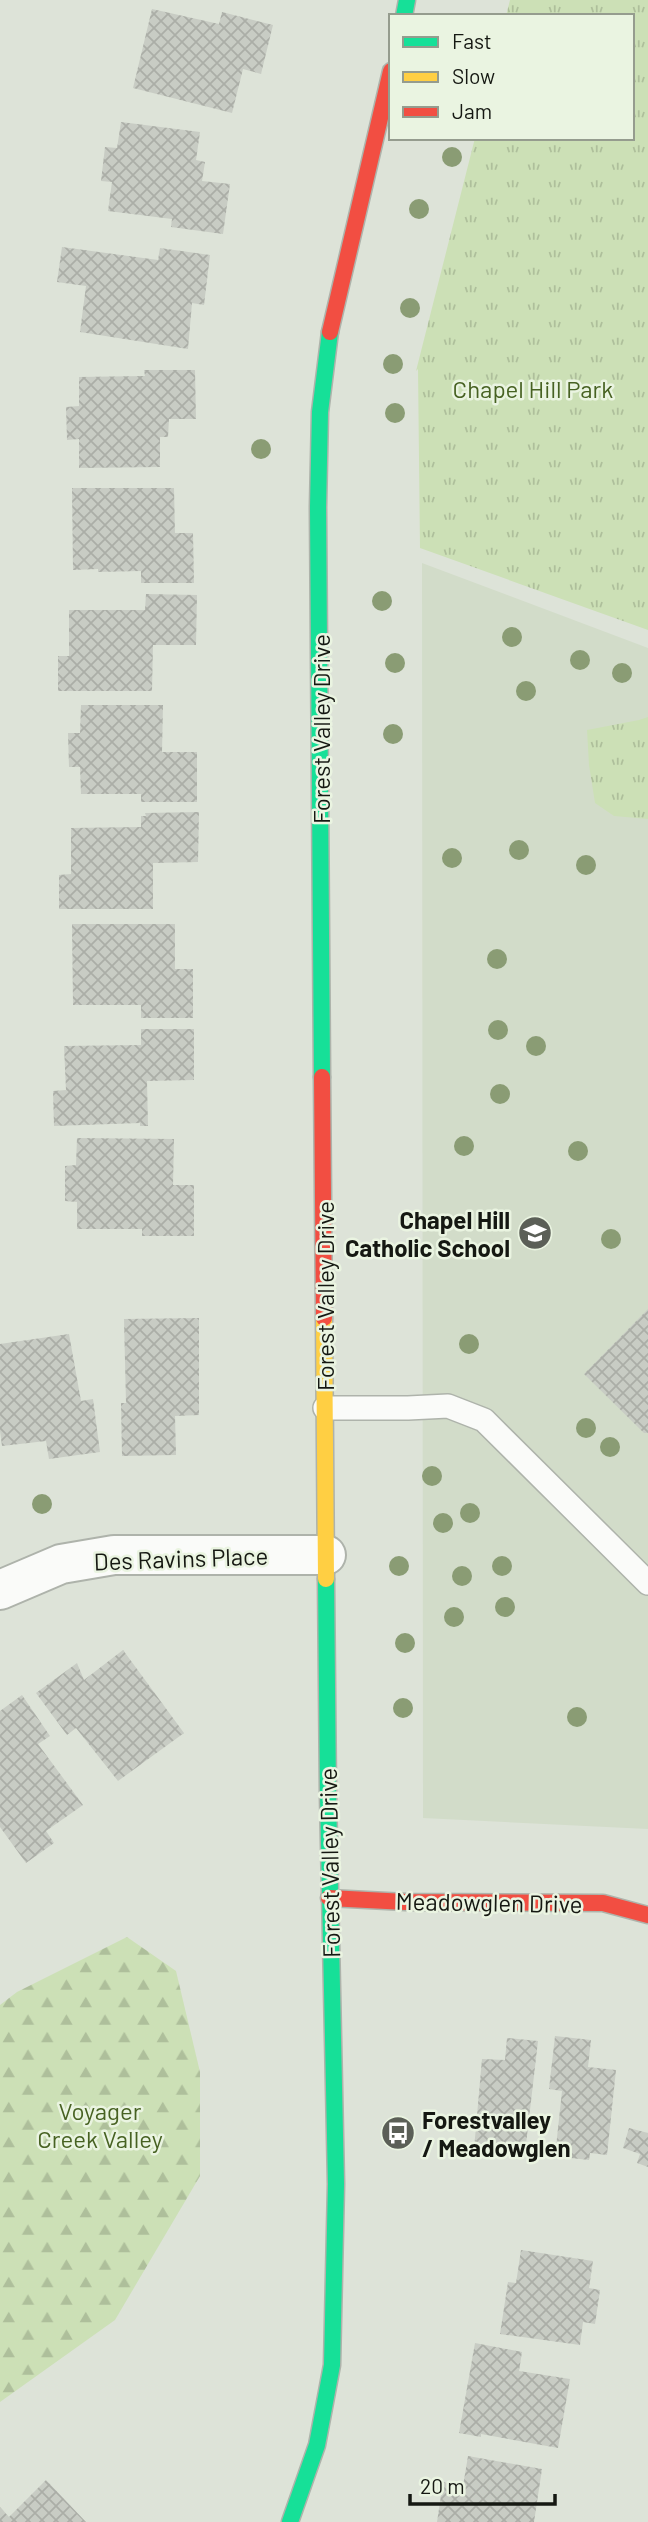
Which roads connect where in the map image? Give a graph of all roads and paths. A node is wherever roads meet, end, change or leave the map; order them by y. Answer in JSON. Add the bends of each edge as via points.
{"nodes":[{"id":1,"x":389,"y":79,"type":"edge"},
{"id":2,"x":325,"y":1408,"type":"junction"},
{"id":3,"x":326,"y":1555,"type":"junction"},
{"id":4,"x":648,"y":1583,"type":"edge"},
{"id":5,"x":0,"y":1590,"type":"edge"},
{"id":6,"x":329,"y":1898,"type":"junction"},
{"id":7,"x":648,"y":1915,"type":"edge"},
{"id":8,"x":290,"y":2522,"type":"edge"}],
"edges":[{"from":1,"to":2,"type":"street","name":"Forest Valley Drive","via":[[332,319],[320,412]]},
{"from":2,"to":3,"type":"street","name":"Forest Valley Drive"},
{"from":2,"to":4,"type":"lane","via":[[448,1406],[484,1420]]},
{"from":3,"to":5,"type":"street","name":"Des Ravins Place","via":[[114,1555],[61,1564]]},
{"from":3,"to":6,"type":"street","name":"Forest Valley Drive"},
{"from":6,"to":7,"type":"street","name":"Meadowglen Drive","via":[[603,1903]]},
{"from":6,"to":8,"type":"street","name":"Forest Valley Drive","via":[[336,2184],[332,2365],[317,2445]]}]}
